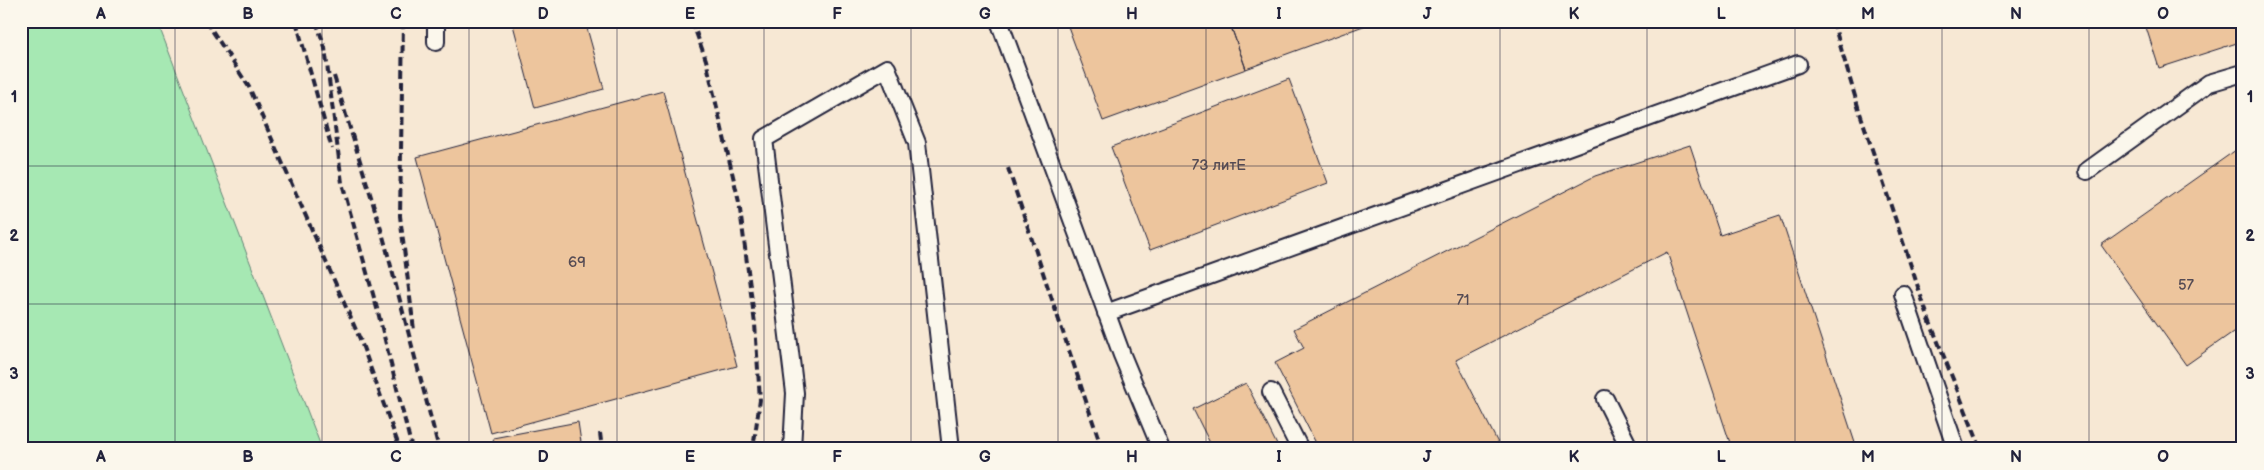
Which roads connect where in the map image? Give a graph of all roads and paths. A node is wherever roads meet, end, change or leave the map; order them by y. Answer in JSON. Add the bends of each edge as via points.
{"nodes":[{"id":1,"x":436,"y":21,"type":"edge"},
{"id":2,"x":999,"y":21,"type":"edge"},
{"id":3,"x":436,"y":42,"type":"dead end"},
{"id":4,"x":1798,"y":64,"type":"dead end"},
{"id":5,"x":2243,"y":72,"type":"edge"},
{"id":6,"x":2087,"y":171,"type":"dead end"},
{"id":7,"x":1903,"y":294,"type":"dead end"},
{"id":8,"x":1106,"y":313,"type":"junction"},
{"id":9,"x":1270,"y":392,"type":"dead end"},
{"id":10,"x":1605,"y":399,"type":"dead end"},
{"id":11,"x":792,"y":449,"type":"edge"},
{"id":12,"x":951,"y":449,"type":"edge"},
{"id":13,"x":1161,"y":449,"type":"edge"},
{"id":14,"x":1300,"y":449,"type":"edge"},
{"id":15,"x":1630,"y":449,"type":"edge"},
{"id":16,"x":1956,"y":449,"type":"edge"}],
"edges":[{"from":1,"to":3,"type":"lane"},
{"from":2,"to":8,"type":"lane"},
{"from":4,"to":8,"type":"lane"},
{"from":5,"to":6,"type":"lane","via":[[2209,83]]},
{"from":7,"to":16,"type":"lane"},
{"from":8,"to":13,"type":"lane"},
{"from":9,"to":14,"type":"lane"},
{"from":10,"to":15,"type":"lane"},
{"from":11,"to":12,"type":"lane","via":[[795,393],[764,139],[887,68],[917,143]]}]}
